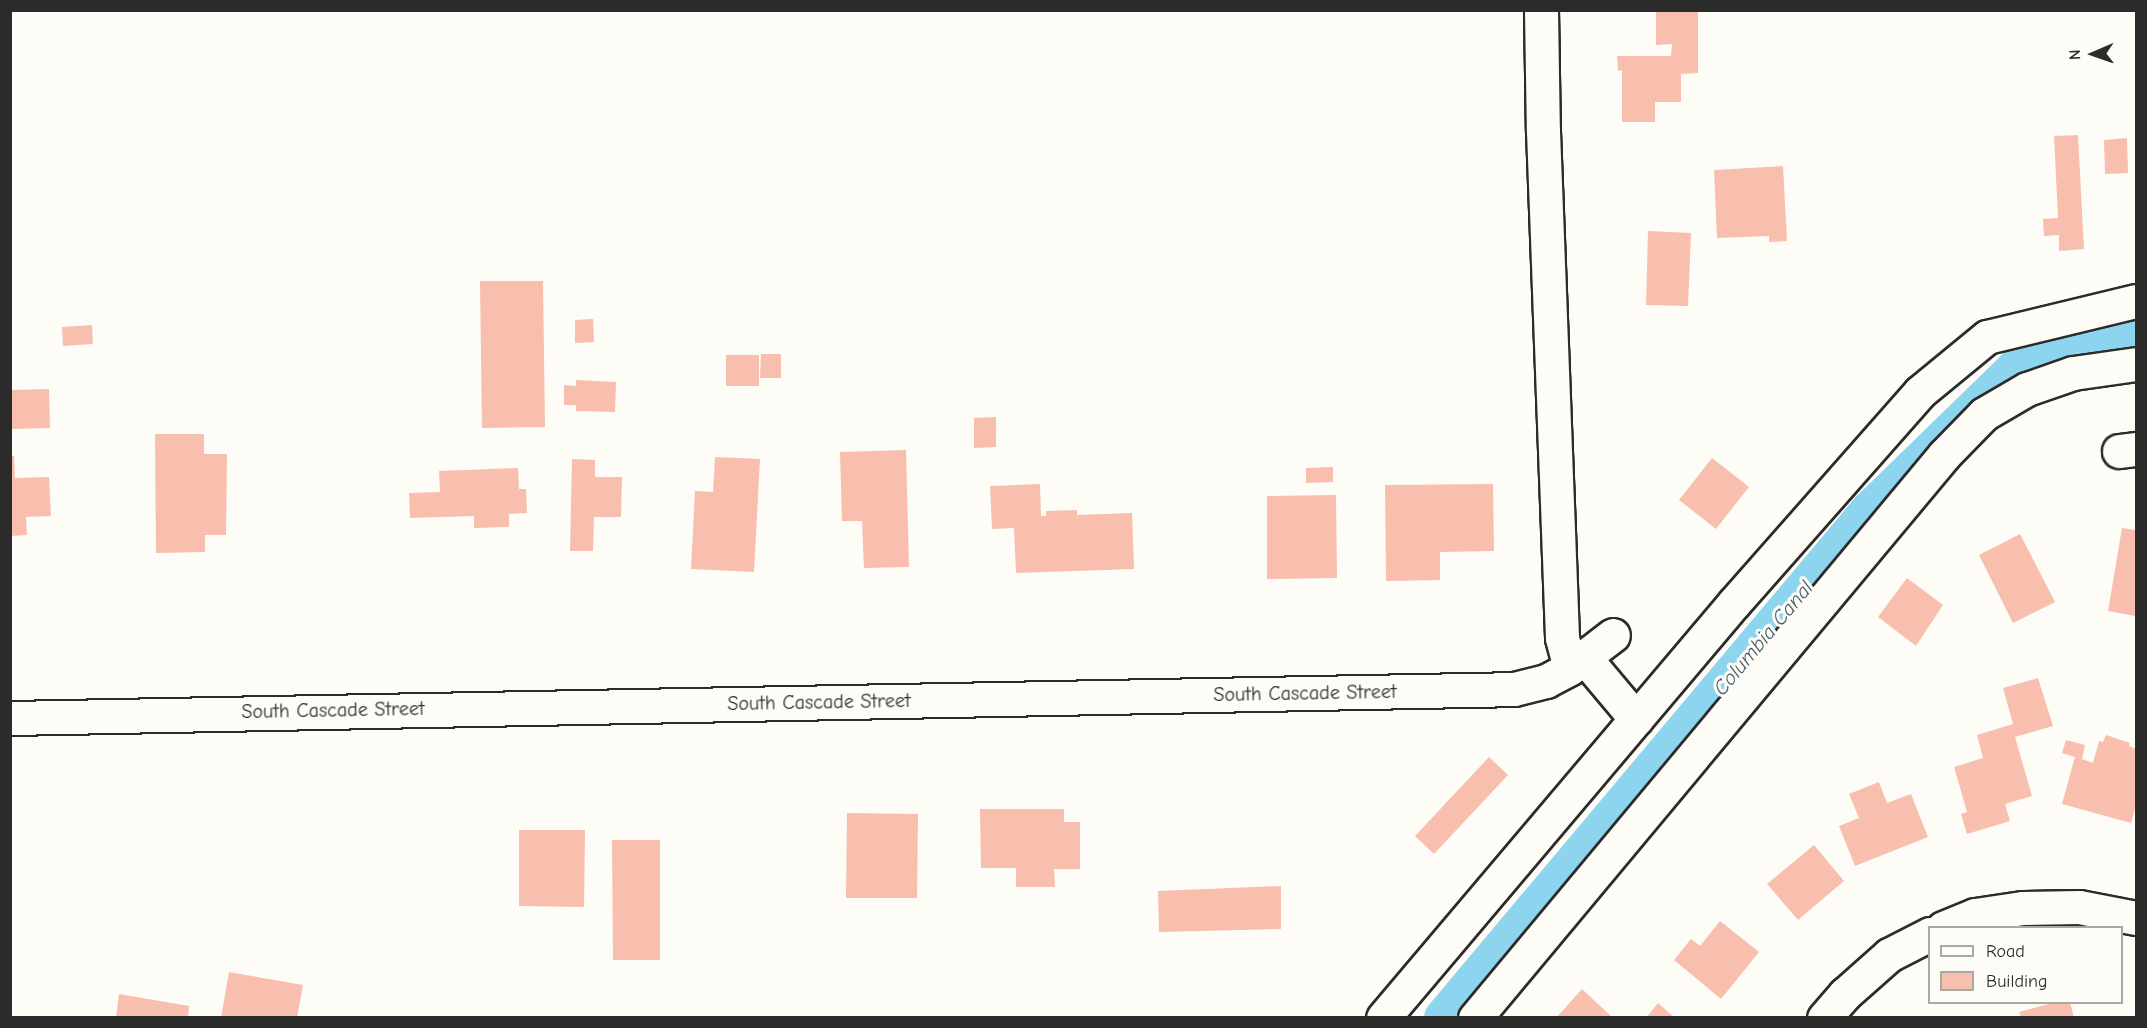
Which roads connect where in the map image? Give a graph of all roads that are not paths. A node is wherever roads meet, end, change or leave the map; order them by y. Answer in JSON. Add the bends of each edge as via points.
{"nodes":[{"id":1,"x":1541,"y":10,"type":"edge"},
{"id":2,"x":2136,"y":301,"type":"edge"},
{"id":3,"x":2136,"y":364,"type":"edge"},
{"id":4,"x":1613,"y":636,"type":"dead end"},
{"id":5,"x":1577,"y":663,"type":"junction"},
{"id":6,"x":10,"y":718,"type":"edge"},
{"id":7,"x":1636,"y":719,"type":"junction"},
{"id":8,"x":2136,"y":918,"type":"edge"},
{"id":9,"x":1946,"y":926,"type":"edge"},
{"id":10,"x":1928,"y":935,"type":"edge"},
{"id":11,"x":1383,"y":1017,"type":"edge"},
{"id":12,"x":1475,"y":1017,"type":"edge"},
{"id":13,"x":1824,"y":1017,"type":"edge"}],
"edges":[{"from":1,"to":5,"type":"street","via":[[1542,131],[1562,638]]},
{"from":2,"to":7,"type":"street","via":[[1988,337],[1920,392]]},
{"from":3,"to":12,"type":"street","via":[[2073,373],[2027,389],[1984,414],[1936,464]]},
{"from":4,"to":5,"type":"street","name":"South Cascade Street"},
{"from":5,"to":6,"type":"street","name":"South Cascade Street","via":[[1546,681],[1514,689]]},
{"from":5,"to":7,"type":"street"},
{"from":7,"to":11,"type":"street"},
{"from":8,"to":9,"type":"street","via":[[2079,907],[2023,908],[1975,915]]},
{"from":10,"to":13,"type":"street","via":[[1889,955]]}]}
